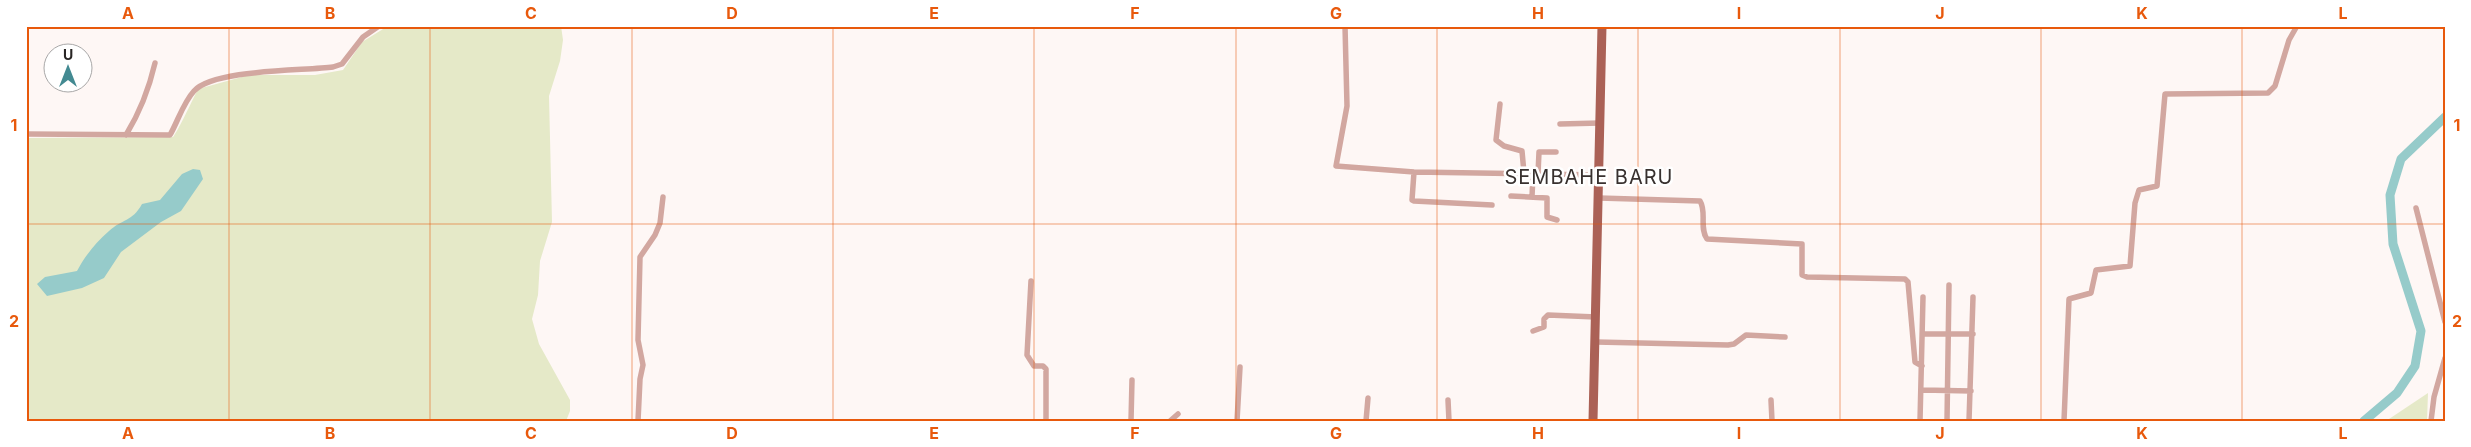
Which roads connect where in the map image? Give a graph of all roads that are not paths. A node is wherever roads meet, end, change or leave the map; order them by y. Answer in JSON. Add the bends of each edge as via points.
{"nodes":[{"id":1,"x":379,"y":26,"type":"edge"},
{"id":2,"x":1345,"y":26,"type":"edge"},
{"id":3,"x":1602,"y":26,"type":"edge"},
{"id":4,"x":2297,"y":26,"type":"edge"},
{"id":5,"x":155,"y":63,"type":"dead end"},
{"id":6,"x":1500,"y":104,"type":"dead end"},
{"id":7,"x":1600,"y":123,"type":"junction"},
{"id":8,"x":1560,"y":124,"type":"dead end"},
{"id":9,"x":26,"y":134,"type":"edge"},
{"id":10,"x":126,"y":135,"type":"junction"},
{"id":11,"x":1556,"y":152,"type":"dead end"},
{"id":12,"x":1414,"y":172,"type":"junction"},
{"id":13,"x":1524,"y":173,"type":"junction"},
{"id":14,"x":1536,"y":174,"type":"junction"},
{"id":15,"x":1599,"y":175,"type":"junction"},
{"id":16,"x":1511,"y":196,"type":"dead end"},
{"id":17,"x":663,"y":197,"type":"dead end"},
{"id":18,"x":1532,"y":197,"type":"junction"},
{"id":19,"x":1599,"y":198,"type":"junction"},
{"id":20,"x":1492,"y":205,"type":"dead end"},
{"id":21,"x":2416,"y":208,"type":"dead end"},
{"id":22,"x":1556,"y":220,"type":"dead end"},
{"id":23,"x":1030,"y":282,"type":"dead end"},
{"id":24,"x":1949,"y":285,"type":"dead end"},
{"id":25,"x":1973,"y":296,"type":"dead end"},
{"id":26,"x":1923,"y":297,"type":"dead end"},
{"id":27,"x":1596,"y":317,"type":"junction"},
{"id":28,"x":2445,"y":322,"type":"edge"},
{"id":29,"x":1533,"y":331,"type":"dead end"},
{"id":30,"x":1923,"y":334,"type":"junction"},
{"id":31,"x":1949,"y":334,"type":"junction"},
{"id":32,"x":1973,"y":334,"type":"junction"},
{"id":33,"x":1785,"y":337,"type":"dead end"},
{"id":34,"x":1596,"y":342,"type":"junction"},
{"id":35,"x":2445,"y":358,"type":"edge"},
{"id":36,"x":1922,"y":366,"type":"junction"},
{"id":37,"x":1240,"y":367,"type":"dead end"},
{"id":38,"x":1132,"y":380,"type":"dead end"},
{"id":39,"x":1922,"y":390,"type":"junction"},
{"id":40,"x":1948,"y":390,"type":"junction"},
{"id":41,"x":1971,"y":391,"type":"junction"},
{"id":42,"x":1368,"y":398,"type":"dead end"},
{"id":43,"x":1448,"y":400,"type":"dead end"},
{"id":44,"x":1771,"y":400,"type":"dead end"},
{"id":45,"x":1178,"y":414,"type":"dead end"},
{"id":46,"x":638,"y":421,"type":"edge"},
{"id":47,"x":1046,"y":421,"type":"edge"},
{"id":48,"x":1132,"y":421,"type":"edge"},
{"id":49,"x":1170,"y":421,"type":"edge"},
{"id":50,"x":1237,"y":421,"type":"edge"},
{"id":51,"x":1366,"y":421,"type":"edge"},
{"id":52,"x":1449,"y":421,"type":"edge"},
{"id":53,"x":1593,"y":421,"type":"edge"},
{"id":54,"x":1772,"y":421,"type":"edge"},
{"id":55,"x":1920,"y":421,"type":"edge"},
{"id":56,"x":1947,"y":421,"type":"edge"},
{"id":57,"x":1970,"y":421,"type":"edge"},
{"id":58,"x":2064,"y":421,"type":"edge"},
{"id":59,"x":2431,"y":421,"type":"edge"}],
"edges":[{"from":1,"to":10,"type":"street","via":[[363,37],[342,64],[252,73],[212,81],[195,90],[170,135]]},
{"from":2,"to":12,"type":"street","via":[[1347,106],[1336,166]]},
{"from":3,"to":7,"type":"main road"},
{"from":4,"to":58,"type":"street","via":[[2289,40],[2276,86],[2268,93],[2165,94],[2156,186],[2139,190],[2130,266],[2096,270],[2091,293],[2069,299]]},
{"from":5,"to":10,"type":"street","via":[[148,91]]},
{"from":6,"to":13,"type":"street","via":[[1496,140],[1504,146],[1522,150]]},
{"from":7,"to":8,"type":"street"},
{"from":7,"to":15,"type":"main road"},
{"from":9,"to":10,"type":"street"},
{"from":11,"to":14,"type":"street","via":[[1539,152]]},
{"from":12,"to":13,"type":"street"},
{"from":12,"to":20,"type":"street","via":[[1414,201]]},
{"from":13,"to":14,"type":"street"},
{"from":14,"to":15,"type":"street"},
{"from":14,"to":18,"type":"street"},
{"from":15,"to":19,"type":"main road"},
{"from":16,"to":18,"type":"street"},
{"from":17,"to":46,"type":"street","via":[[660,223],[640,257],[638,340],[643,365]]},
{"from":18,"to":22,"type":"street","via":[[1547,198],[1547,217]]},
{"from":19,"to":27,"type":"main road"},
{"from":19,"to":36,"type":"street","via":[[1700,201],[1706,239],[1802,244],[1802,275],[1807,277],[1905,279],[1908,282],[1915,362]]},
{"from":21,"to":28,"type":"street"},
{"from":23,"to":47,"type":"street","via":[[1026,355],[1034,366],[1043,366],[1047,373]]},
{"from":24,"to":31,"type":"street"},
{"from":25,"to":32,"type":"street"},
{"from":26,"to":30,"type":"street"},
{"from":27,"to":29,"type":"street","via":[[1548,315],[1544,319],[1544,327]]},
{"from":27,"to":34,"type":"main road"},
{"from":30,"to":31,"type":"street"},
{"from":30,"to":36,"type":"street"},
{"from":31,"to":32,"type":"street"},
{"from":31,"to":40,"type":"street"},
{"from":32,"to":41,"type":"street"},
{"from":33,"to":34,"type":"street","via":[[1746,335],[1728,345]]},
{"from":34,"to":53,"type":"main road"},
{"from":35,"to":59,"type":"street"},
{"from":36,"to":39,"type":"street"},
{"from":37,"to":50,"type":"street"},
{"from":38,"to":48,"type":"street"},
{"from":39,"to":40,"type":"street"},
{"from":39,"to":55,"type":"street"},
{"from":40,"to":41,"type":"street"},
{"from":40,"to":56,"type":"street"},
{"from":41,"to":57,"type":"street"},
{"from":42,"to":51,"type":"street"},
{"from":43,"to":52,"type":"street"},
{"from":44,"to":54,"type":"street"},
{"from":45,"to":49,"type":"street"}]}
